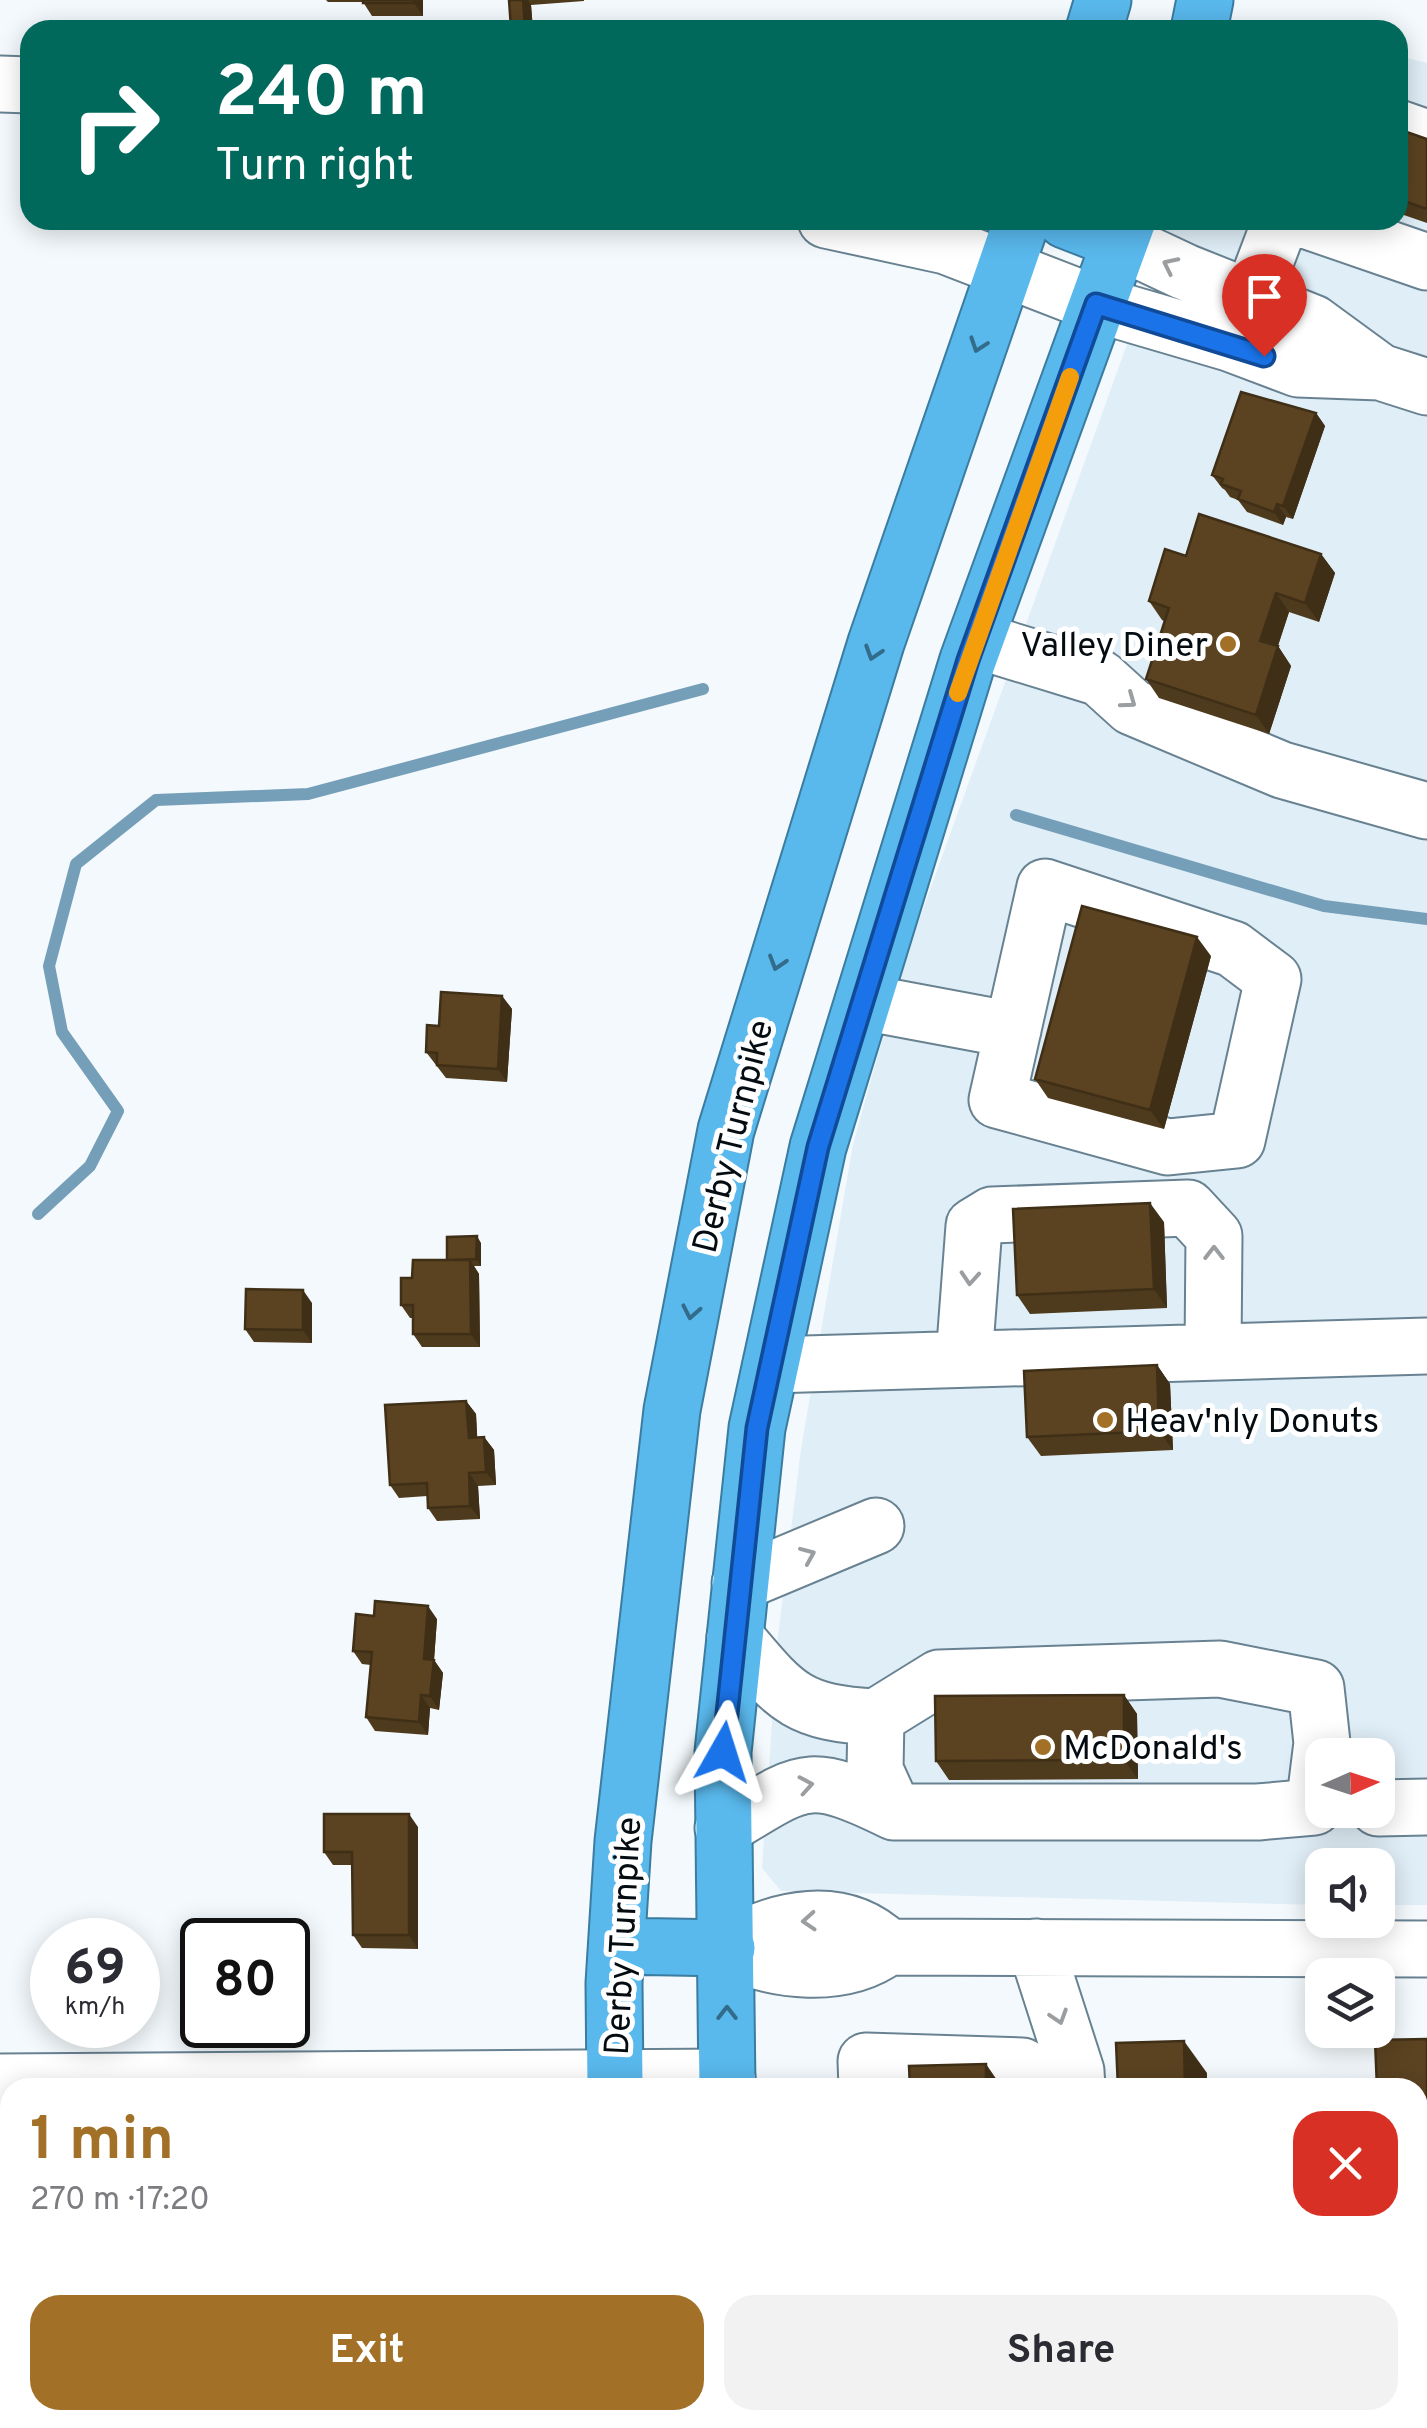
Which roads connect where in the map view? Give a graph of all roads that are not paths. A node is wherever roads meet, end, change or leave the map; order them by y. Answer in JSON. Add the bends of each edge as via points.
{"nodes":[{"id":1,"x":872,"y":230,"type":"edge"},
{"id":2,"x":1123,"y":230,"type":"edge"},
{"id":3,"x":1277,"y":230,"type":"edge"},
{"id":4,"x":1334,"y":230,"type":"edge"},
{"id":5,"x":1013,"y":245,"type":"edge"},
{"id":6,"x":1427,"y":262,"type":"edge"},
{"id":7,"x":1251,"y":299,"type":"junction"},
{"id":8,"x":1096,"y":304,"type":"junction"},
{"id":9,"x":1404,"y":379,"type":"edge"},
{"id":10,"x":976,"y":640,"type":"junction"},
{"id":11,"x":1427,"y":811,"type":"edge"},
{"id":12,"x":863,"y":1002,"type":"junction"},
{"id":13,"x":1013,"y":1030,"type":"junction"},
{"id":14,"x":1427,"y":1346,"type":"edge"},
{"id":15,"x":1213,"y":1350,"type":"junction"},
{"id":16,"x":964,"y":1359,"type":"junction"},
{"id":17,"x":771,"y":1365,"type":"junction"},
{"id":18,"x":876,"y":1526,"type":"dead end"},
{"id":19,"x":740,"y":1583,"type":"junction"},
{"id":20,"x":734,"y":1638,"type":"junction"},
{"id":21,"x":876,"y":1717,"type":"junction"},
{"id":22,"x":1321,"y":1738,"type":"edge"},
{"id":23,"x":1427,"y":1807,"type":"edge"},
{"id":24,"x":1305,"y":1808,"type":"edge"},
{"id":25,"x":1395,"y":1808,"type":"edge"},
{"id":26,"x":894,"y":1812,"type":"junction"},
{"id":27,"x":723,"y":1828,"type":"junction"},
{"id":28,"x":617,"y":1946,"type":"junction"},
{"id":29,"x":1036,"y":1947,"type":"junction"},
{"id":30,"x":727,"y":1948,"type":"junction"},
{"id":31,"x":1427,"y":1949,"type":"edge"},
{"id":32,"x":615,"y":2078,"type":"edge"},
{"id":33,"x":727,"y":2078,"type":"edge"},
{"id":34,"x":867,"y":2078,"type":"edge"},
{"id":35,"x":1035,"y":2078,"type":"edge"},
{"id":36,"x":1076,"y":2078,"type":"edge"}],
"edges":[{"from":1,"to":5,"type":"street","via":[[946,246]]},
{"from":7,"to":2,"type":"street","one_way":true},
{"from":2,"to":8,"type":"highway"},
{"from":3,"to":7,"type":"street"},
{"from":4,"to":6,"type":"street"},
{"from":5,"to":8,"type":"street"},
{"from":5,"to":28,"type":"highway","name":"Derby Turnpike","one_way":true,"via":[[876,644],[726,1130],[672,1410]]},
{"from":7,"to":9,"type":"street","via":[[1313,323]]},
{"from":8,"to":9,"type":"street","via":[[1298,369]]},
{"from":8,"to":10,"type":"highway"},
{"from":10,"to":11,"type":"street","one_way":true,"via":[[1100,678],[1132,707],[1282,770]]},
{"from":10,"to":12,"type":"highway"},
{"from":12,"to":13,"type":"street"},
{"from":12,"to":17,"type":"highway","via":[[818,1147]]},
{"from":13,"to":13,"type":"street","via":[[997,1100],[1168,1146],[1237,1140],[1273,978],[1233,948],[1046,887]]},
{"from":14,"to":15,"type":"street"},
{"from":15,"to":16,"type":"street"},
{"from":15,"to":16,"type":"street","one_way":true,"via":[[1214,1236],[1188,1208],[1142,1208],[992,1214],[974,1226]]},
{"from":16,"to":17,"type":"street"},
{"from":17,"to":19,"type":"highway"},
{"from":19,"to":18,"type":"street","one_way":true},
{"from":19,"to":20,"type":"highway"},
{"from":20,"to":21,"type":"street","via":[[772,1682],[808,1708]]},
{"from":20,"to":27,"type":"highway"},
{"from":21,"to":22,"type":"street","via":[[939,1678],[1220,1669],[1316,1688]]},
{"from":21,"to":26,"type":"street","via":[[875,1770]]},
{"from":23,"to":25,"type":"street"},
{"from":24,"to":26,"type":"street"},
{"from":27,"to":26,"type":"street","one_way":true,"via":[[784,1790],[813,1782],[841,1786]]},
{"from":27,"to":30,"type":"highway"},
{"from":28,"to":30,"type":"highway"},
{"from":28,"to":32,"type":"highway","name":"Derby Turnpike"},
{"from":29,"to":30,"type":"street","via":[[888,1947],[872,1959],[792,1969],[757,1964]]},
{"from":29,"to":31,"type":"street"},
{"from":29,"to":36,"type":"street","one_way":true},
{"from":33,"to":30,"type":"highway","one_way":true},
{"from":34,"to":35,"type":"street","via":[[866,2061],[1022,2066]]}]}
